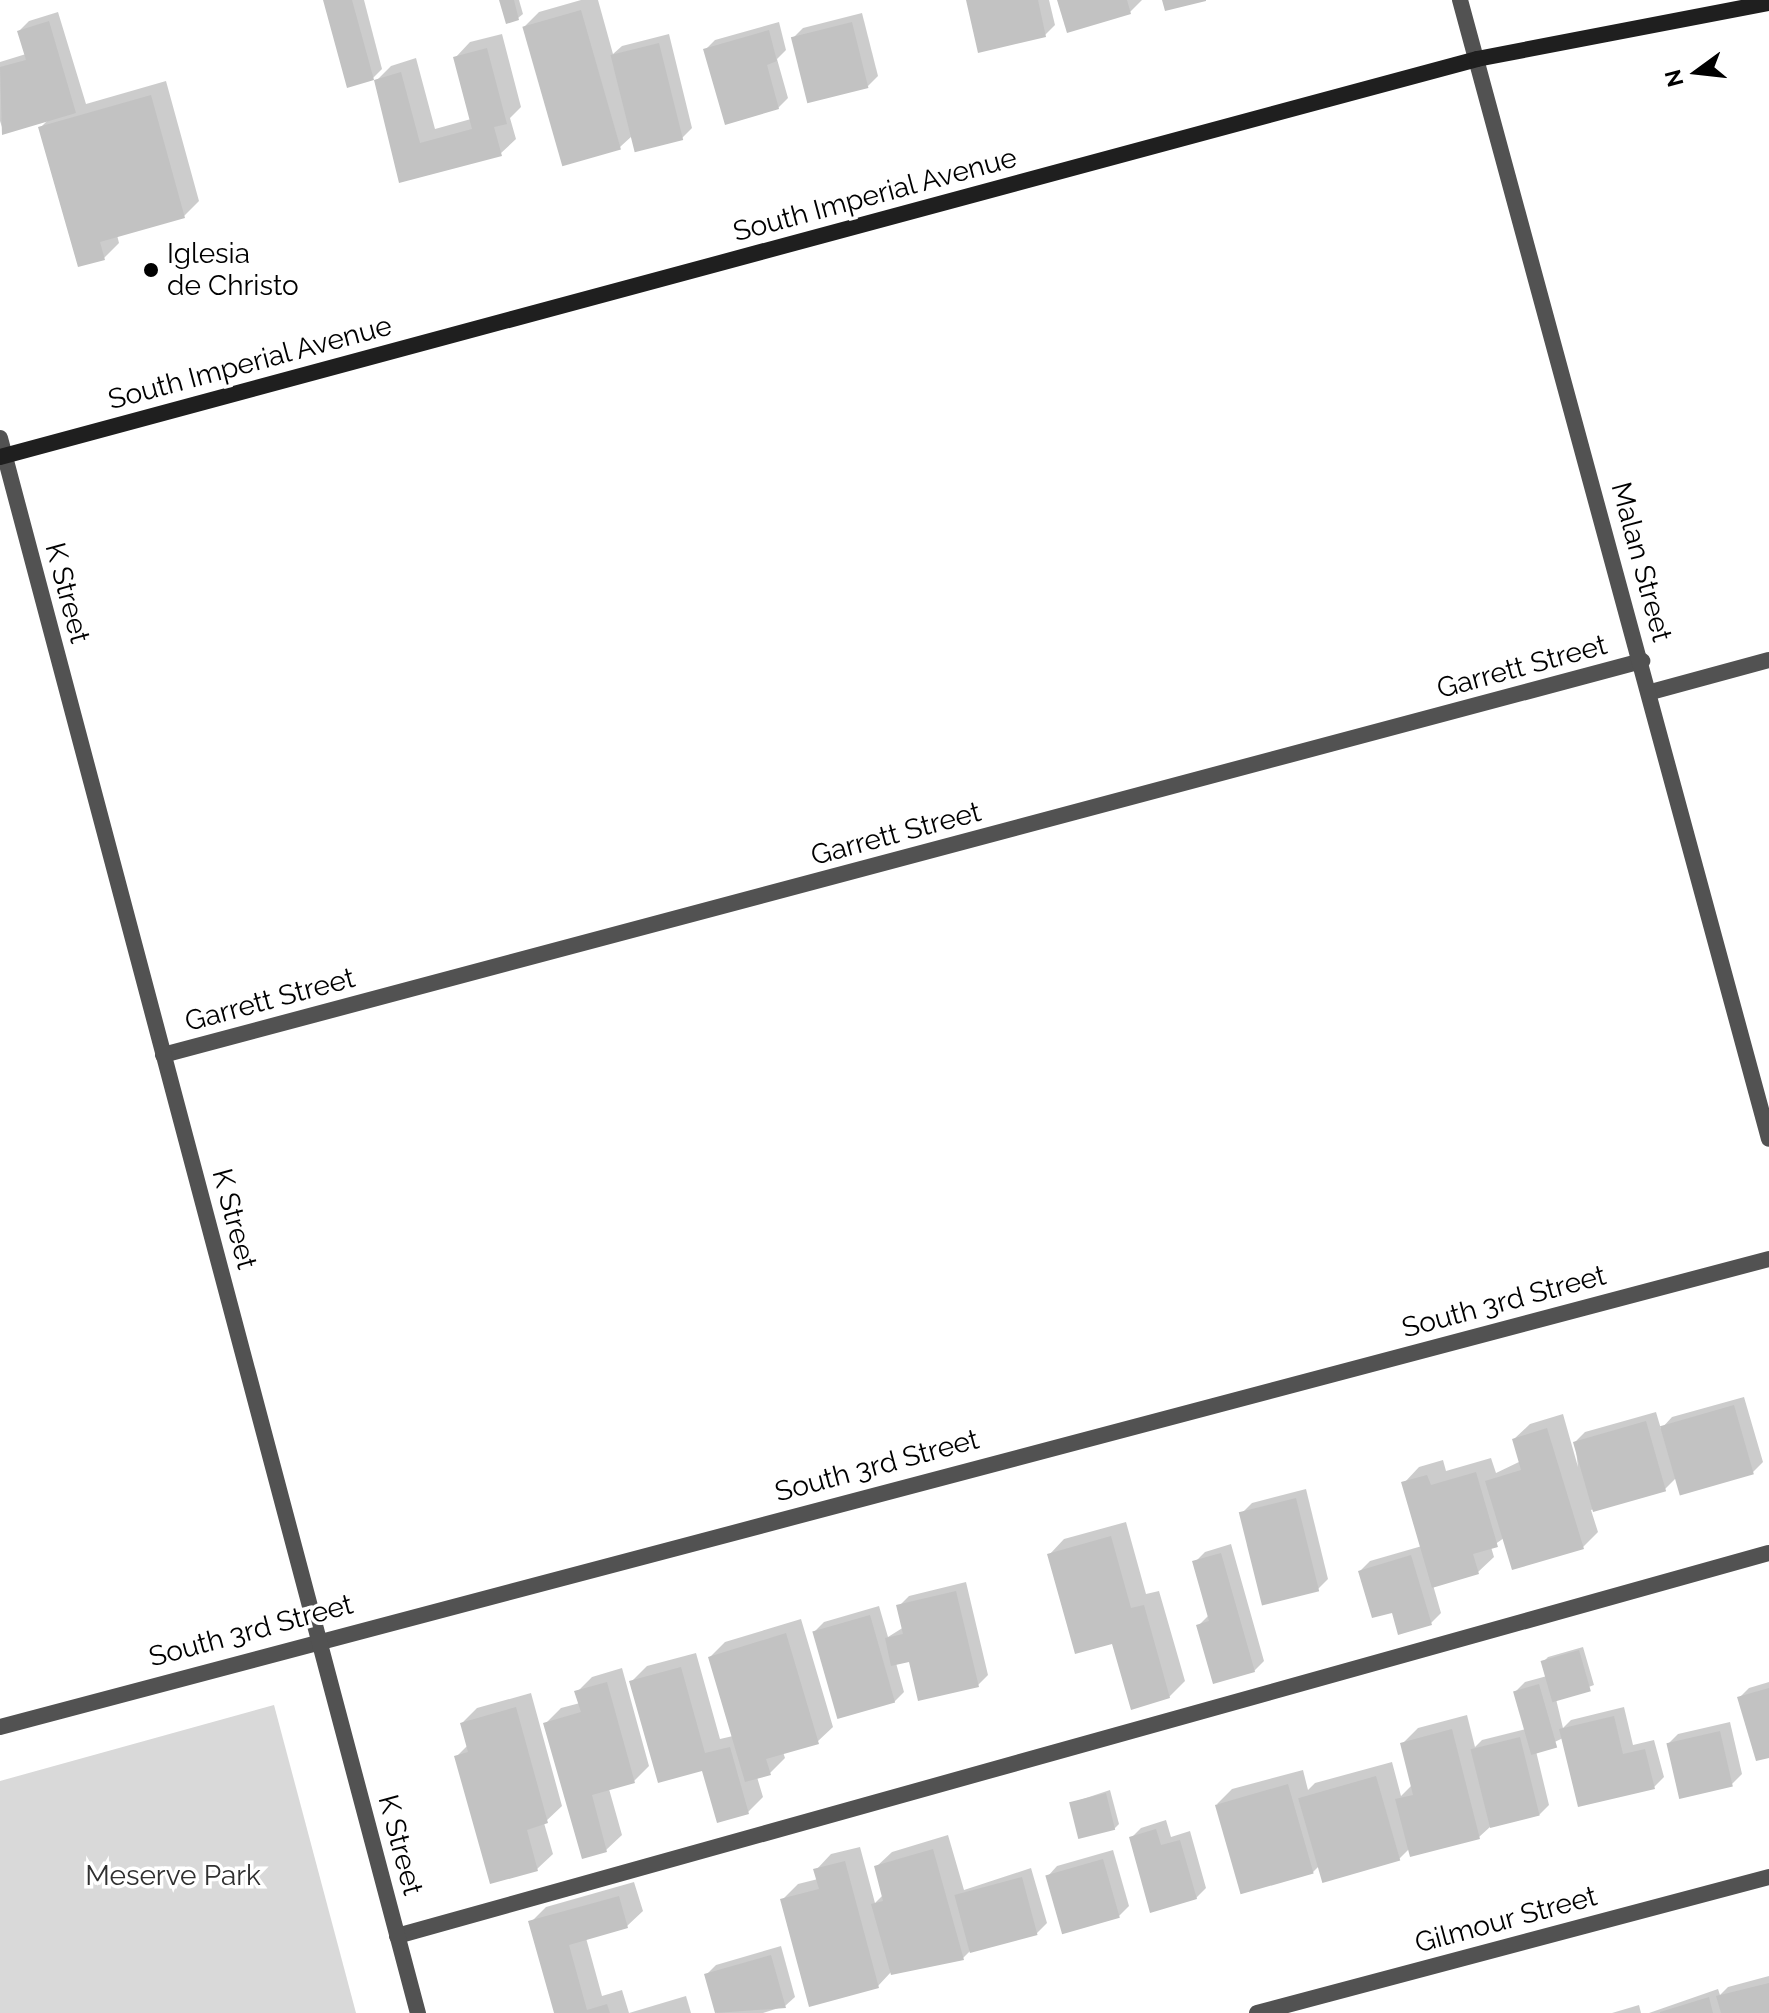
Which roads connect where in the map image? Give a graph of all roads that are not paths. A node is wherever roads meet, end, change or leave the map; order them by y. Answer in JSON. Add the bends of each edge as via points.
{"nodes":[{"id":1,"x":1460,"y":0,"type":"edge"},
{"id":2,"x":1769,"y":3,"type":"edge"},
{"id":3,"x":1477,"y":59,"type":"junction"},
{"id":4,"x":0,"y":438,"type":"edge"},
{"id":5,"x":2,"y":457,"type":"edge"},
{"id":6,"x":1769,"y":660,"type":"edge"},
{"id":7,"x":1642,"y":661,"type":"junction"},
{"id":8,"x":1651,"y":692,"type":"junction"},
{"id":9,"x":163,"y":1055,"type":"junction"},
{"id":10,"x":1769,"y":1139,"type":"edge"},
{"id":11,"x":1769,"y":1259,"type":"edge"},
{"id":12,"x":1769,"y":1553,"type":"edge"},
{"id":13,"x":318,"y":1639,"type":"junction"},
{"id":14,"x":0,"y":1727,"type":"edge"},
{"id":15,"x":1769,"y":1877,"type":"edge"},
{"id":16,"x":397,"y":1936,"type":"junction"},
{"id":17,"x":418,"y":2013,"type":"edge"},
{"id":18,"x":1257,"y":2013,"type":"edge"}],
"edges":[{"from":1,"to":3,"type":"street","name":"Malan Street"},
{"from":2,"to":3,"type":"main road","name":"South Imperial Avenue"},
{"from":3,"to":5,"type":"main road","name":"South Imperial Avenue"},
{"from":3,"to":7,"type":"street","name":"Malan Street"},
{"from":4,"to":5,"type":"street","name":"K Street"},
{"from":5,"to":9,"type":"street","name":"K Street"},
{"from":6,"to":8,"type":"street"},
{"from":7,"to":8,"type":"street","name":"Malan Street"},
{"from":7,"to":9,"type":"street","name":"Garrett Street"},
{"from":8,"to":10,"type":"street","name":"Malan Street"},
{"from":9,"to":13,"type":"street","name":"K Street"},
{"from":11,"to":13,"type":"street","name":"South 3rd Street"},
{"from":12,"to":16,"type":"street"},
{"from":13,"to":14,"type":"street","name":"South 3rd Street"},
{"from":13,"to":16,"type":"street","name":"K Street"},
{"from":15,"to":18,"type":"street","name":"Gilmour Street"},
{"from":16,"to":17,"type":"street","name":"K Street"}]}
